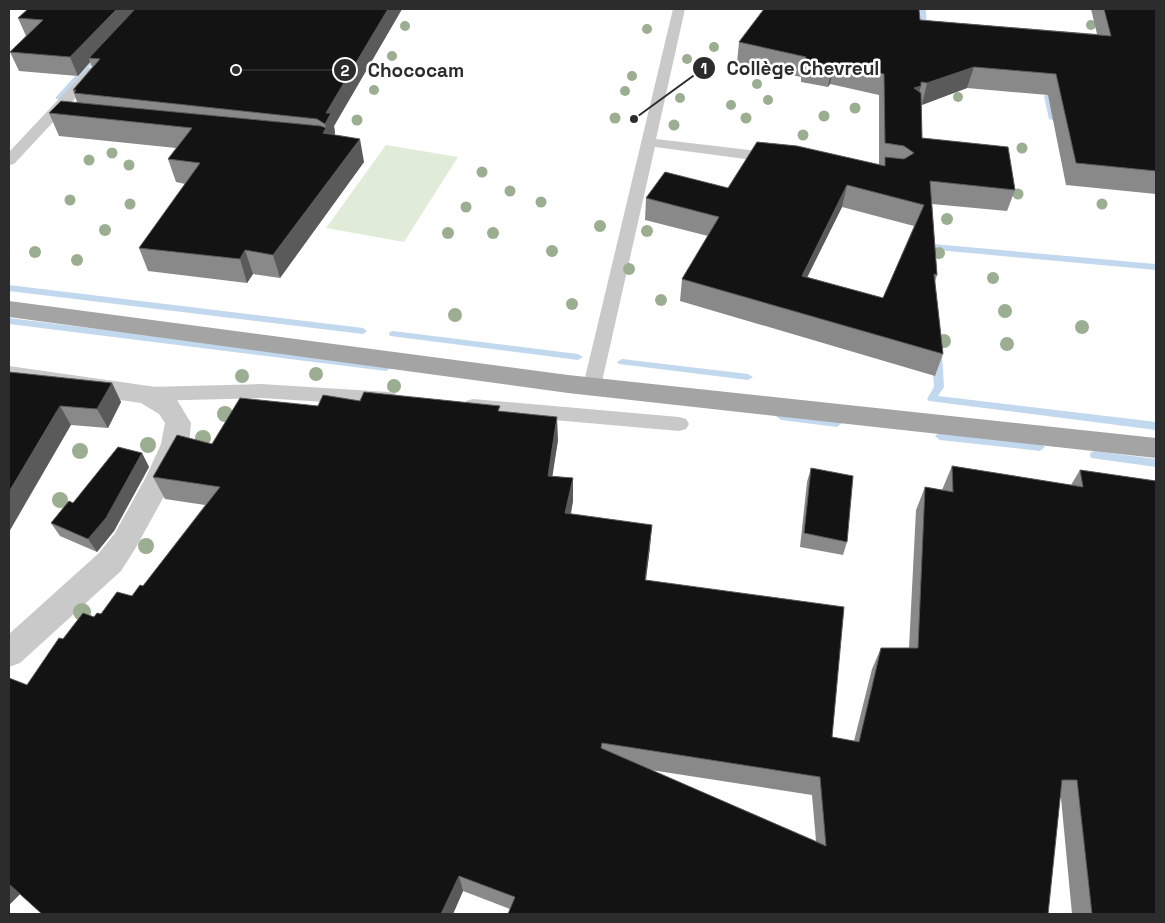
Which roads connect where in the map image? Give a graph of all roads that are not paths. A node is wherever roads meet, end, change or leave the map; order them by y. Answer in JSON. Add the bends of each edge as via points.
{"nodes":[{"id":1,"x":679,"y":9,"type":"edge"},
{"id":2,"x":104,"y":58,"type":"edge"},
{"id":3,"x":51,"y":115,"type":"junction"},
{"id":4,"x":71,"y":117,"type":"edge"},
{"id":5,"x":648,"y":142,"type":"junction"},
{"id":6,"x":792,"y":160,"type":"edge"},
{"id":7,"x":9,"y":161,"type":"edge"},
{"id":8,"x":9,"y":309,"type":"edge"},
{"id":9,"x":9,"y":375,"type":"edge"},
{"id":10,"x":592,"y":386,"type":"junction"},
{"id":11,"x":147,"y":394,"type":"junction"},
{"id":12,"x":410,"y":400,"type":"edge"},
{"id":13,"x":458,"y":404,"type":"edge"},
{"id":14,"x":679,"y":424,"type":"dead end"},
{"id":15,"x":1156,"y":448,"type":"edge"},
{"id":16,"x":9,"y":654,"type":"edge"}],
"edges":[{"from":1,"to":5,"type":"lane"},
{"from":2,"to":3,"type":"lane"},
{"from":3,"to":4,"type":"lane"},
{"from":3,"to":7,"type":"lane"},
{"from":5,"to":6,"type":"lane"},
{"from":5,"to":10,"type":"lane"},
{"from":8,"to":10,"type":"main road"},
{"from":9,"to":11,"type":"street"},
{"from":10,"to":15,"type":"main road"},
{"from":11,"to":12,"type":"lane","via":[[261,391]]},
{"from":11,"to":16,"type":"street","via":[[168,407],[178,423],[175,444],[159,480],[126,541],[110,562]]},
{"from":13,"to":14,"type":"lane"}]}
